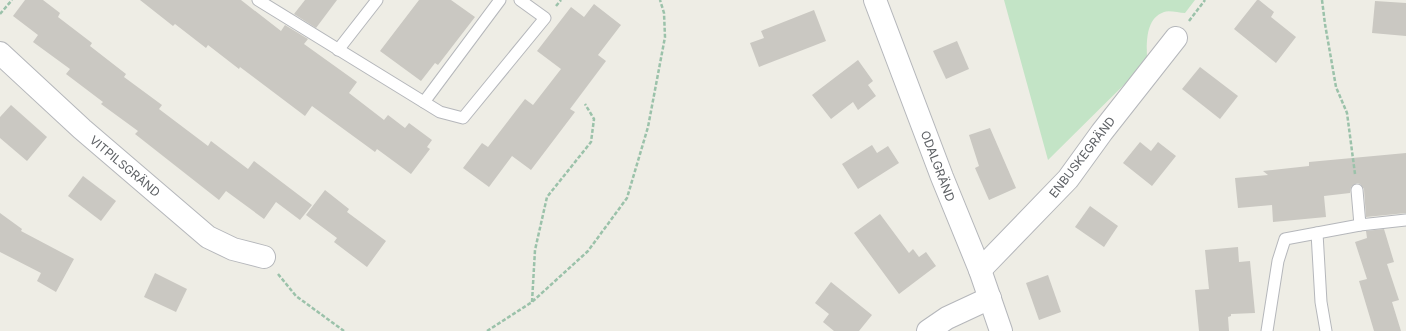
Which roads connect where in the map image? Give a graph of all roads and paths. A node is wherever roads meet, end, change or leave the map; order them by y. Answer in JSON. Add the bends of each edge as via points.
{"nodes":[{"id":1,"x":12,"y":0,"type":"edge"},
{"id":2,"x":258,"y":0,"type":"edge"},
{"id":3,"x":376,"y":0,"type":"edge"},
{"id":4,"x":500,"y":0,"type":"edge"},
{"id":5,"x":520,"y":0,"type":"edge"},
{"id":6,"x":660,"y":0,"type":"edge"},
{"id":7,"x":875,"y":0,"type":"edge"},
{"id":8,"x":1322,"y":0,"type":"edge"},
{"id":9,"x":0,"y":14,"type":"edge"},
{"id":10,"x":1176,"y":38,"type":"dead end"},
{"id":11,"x":338,"y":50,"type":"junction"},
{"id":12,"x":0,"y":53,"type":"edge"},
{"id":13,"x":424,"y":102,"type":"junction"},
{"id":14,"x":585,"y":104,"type":"dead end"},
{"id":15,"x":1357,"y":190,"type":"joint"},
{"id":16,"x":1406,"y":220,"type":"edge"},
{"id":17,"x":1360,"y":225,"type":"junction"},
{"id":18,"x":1317,"y":233,"type":"junction"},
{"id":19,"x":264,"y":257,"type":"joint"},
{"id":20,"x":980,"y":270,"type":"junction"},
{"id":21,"x":990,"y":298,"type":"junction"},
{"id":22,"x":532,"y":302,"type":"junction"},
{"id":23,"x":344,"y":331,"type":"edge"},
{"id":24,"x":487,"y":331,"type":"edge"},
{"id":25,"x":928,"y":331,"type":"edge"},
{"id":26,"x":1001,"y":331,"type":"edge"},
{"id":27,"x":1267,"y":331,"type":"edge"},
{"id":28,"x":1326,"y":331,"type":"edge"}],
"edges":[{"from":1,"to":9,"type":"path"},
{"from":2,"to":11,"type":"lane"},
{"from":3,"to":11,"type":"lane"},
{"from":4,"to":13,"type":"lane"},
{"from":5,"to":13,"type":"lane","via":[[545,18],[463,118],[440,112]]},
{"from":6,"to":22,"type":"path","via":[[664,13],[665,37],[648,127],[627,198],[588,251]]},
{"from":7,"to":20,"type":"street","name":"ODALGRÄND"},
{"from":8,"to":15,"type":"path","via":[[1336,87],[1347,113]]},
{"from":10,"to":20,"type":"street","name":"ENBUSKEGRÄND","via":[[1068,179]]},
{"from":11,"to":13,"type":"lane"},
{"from":12,"to":19,"type":"street","name":"VITPILSGRÄND","via":[[82,129],[208,237],[233,249]]},
{"from":14,"to":22,"type":"path","via":[[594,119],[591,142],[547,197],[535,250]]},
{"from":15,"to":17,"type":"lane"},
{"from":16,"to":17,"type":"lane"},
{"from":17,"to":18,"type":"lane"},
{"from":18,"to":27,"type":"lane","via":[[1286,239],[1278,261]]},
{"from":18,"to":28,"type":"lane","via":[[1321,302]]},
{"from":19,"to":23,"type":"path","via":[[296,296]]},
{"from":20,"to":21,"type":"street","name":"ODALGRÄND"},
{"from":21,"to":25,"type":"street","via":[[947,318]]},
{"from":21,"to":26,"type":"street","name":"ODALGRÄND"},
{"from":22,"to":24,"type":"path"}]}
